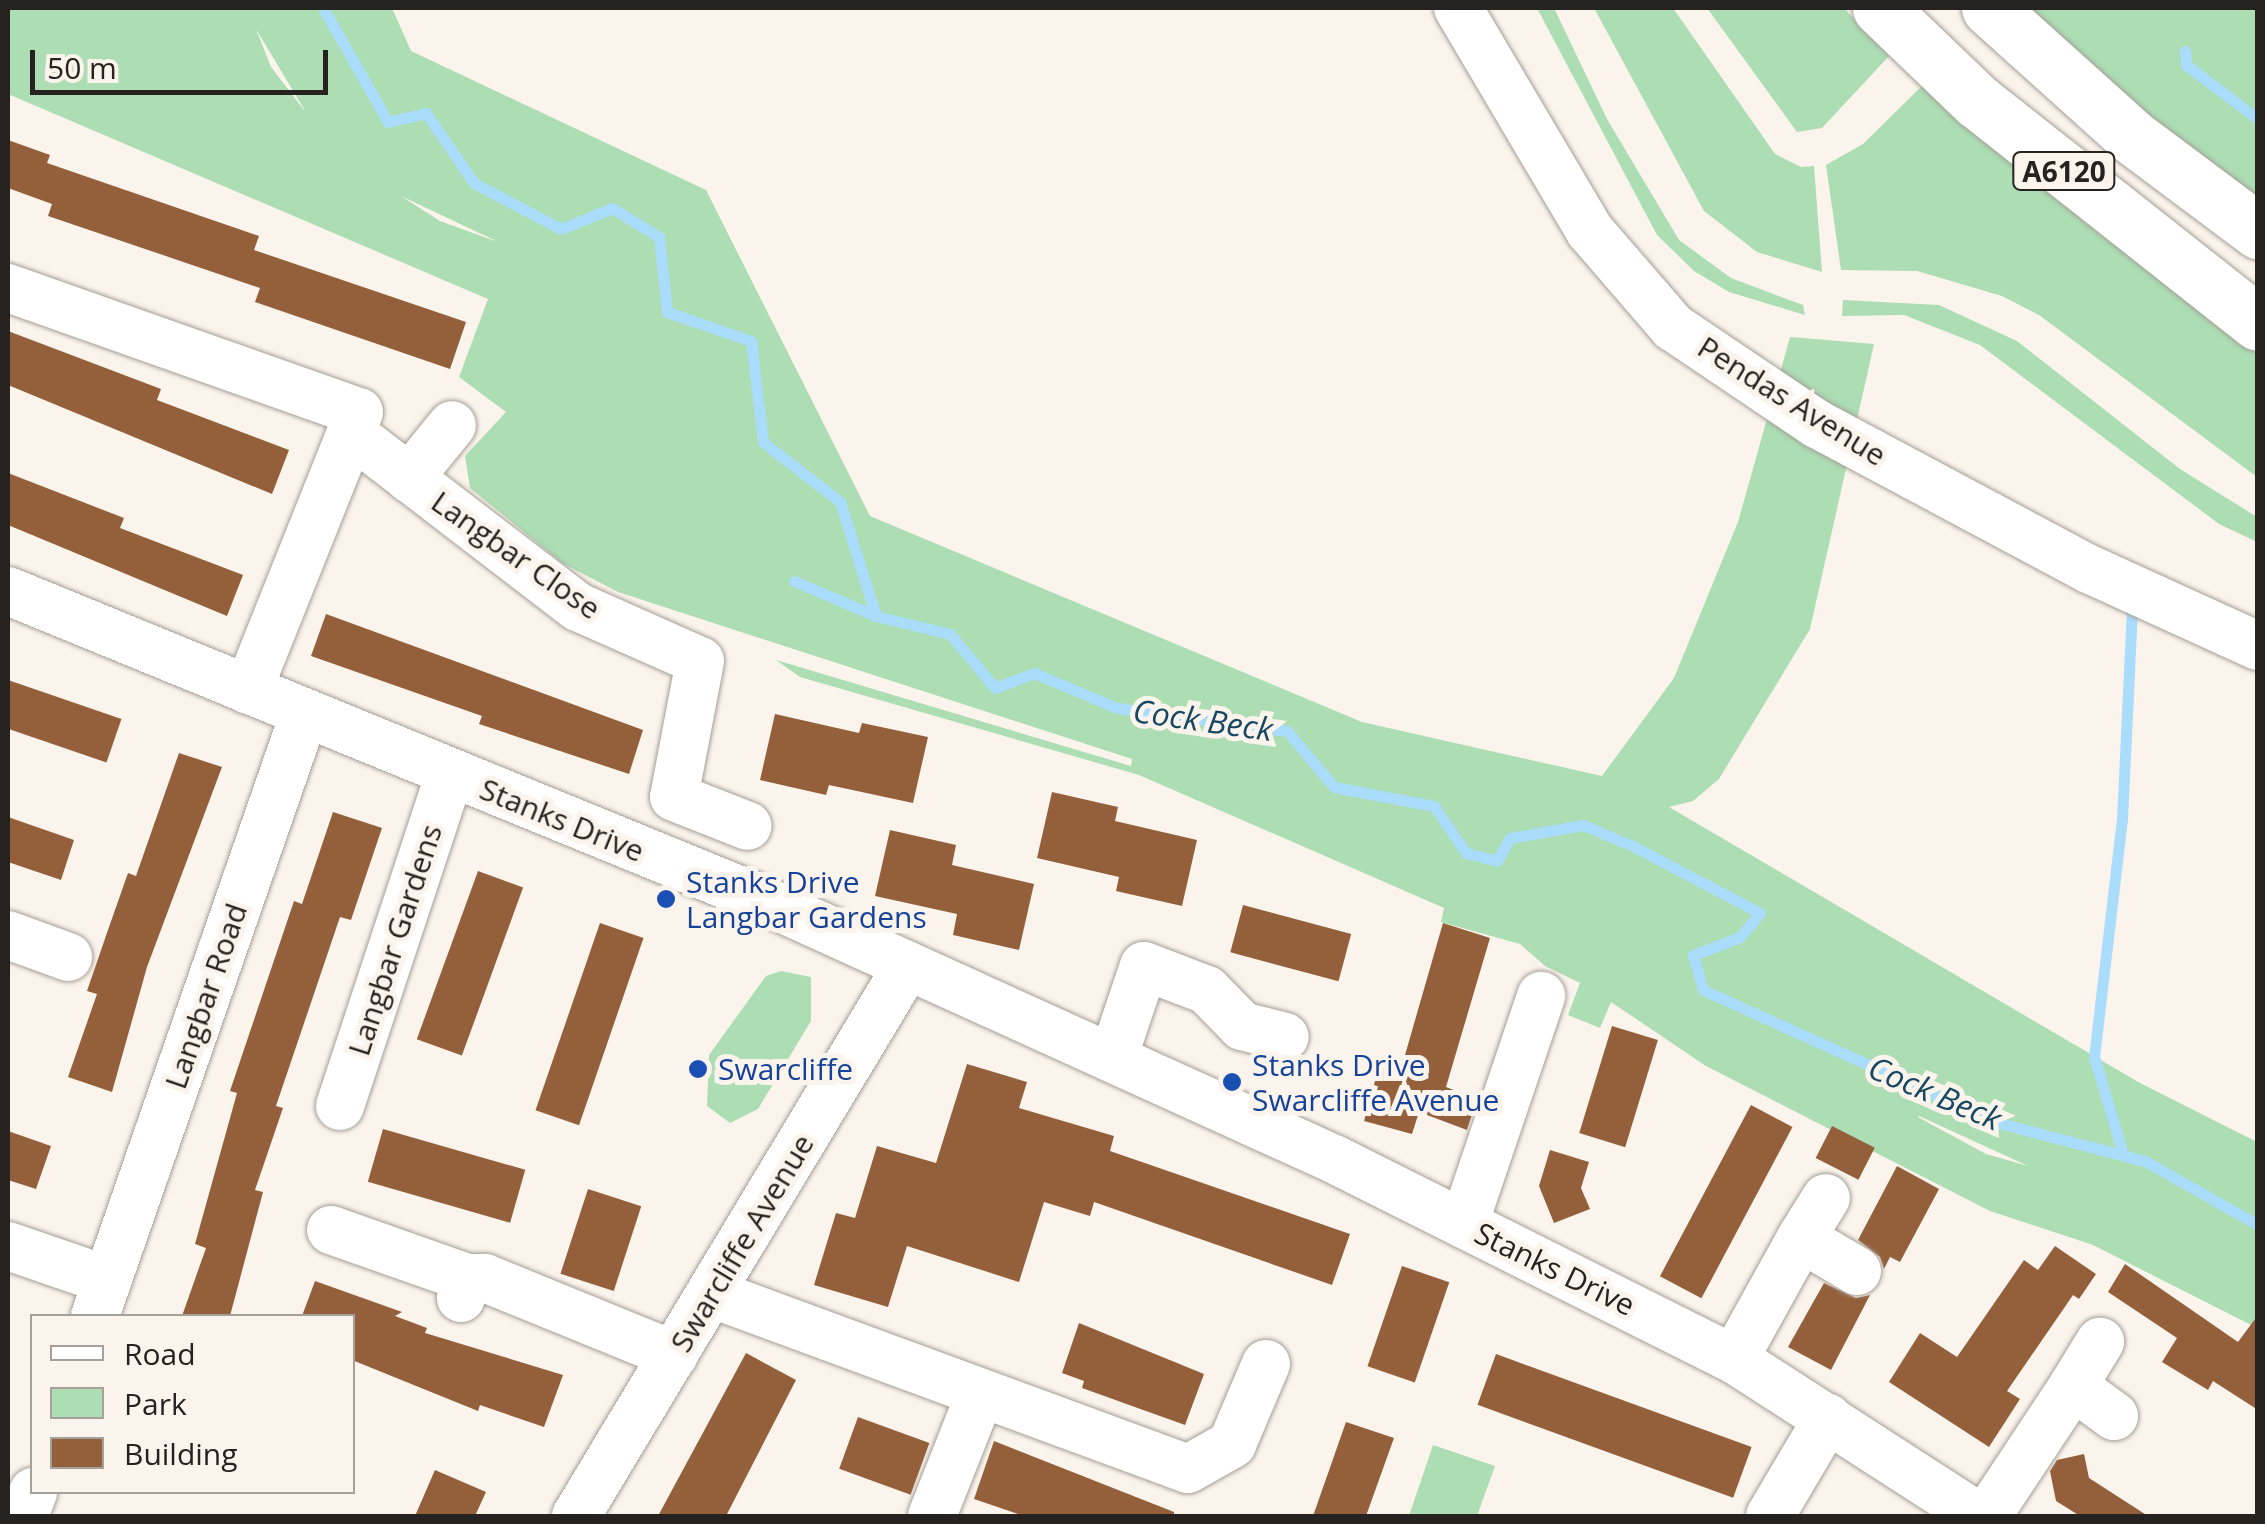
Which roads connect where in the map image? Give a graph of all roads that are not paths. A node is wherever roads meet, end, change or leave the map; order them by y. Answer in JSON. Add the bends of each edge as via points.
{"nodes":[{"id":1,"x":1458,"y":8,"type":"edge"},
{"id":2,"x":1880,"y":8,"type":"edge"},
{"id":3,"x":1989,"y":8,"type":"edge"},
{"id":4,"x":2258,"y":231,"type":"edge"},
{"id":5,"x":8,"y":288,"type":"edge"},
{"id":6,"x":2258,"y":323,"type":"edge"},
{"id":7,"x":452,"y":424,"type":"dead end"},
{"id":8,"x":351,"y":433,"type":"junction"},
{"id":9,"x":409,"y":478,"type":"junction"},
{"id":10,"x":8,"y":591,"type":"edge"},
{"id":11,"x":2258,"y":646,"type":"edge"},
{"id":12,"x":248,"y":690,"type":"junction"},
{"id":13,"x":306,"y":712,"type":"junction"},
{"id":14,"x":450,"y":774,"type":"junction"},
{"id":15,"x":748,"y":826,"type":"dead end"},
{"id":16,"x":8,"y":936,"type":"edge"},
{"id":17,"x":68,"y":957,"type":"dead end"},
{"id":18,"x":906,"y":968,"type":"junction"},
{"id":19,"x":1541,"y":996,"type":"dead end"},
{"id":20,"x":1284,"y":1037,"type":"dead end"},
{"id":21,"x":1113,"y":1058,"type":"junction"},
{"id":22,"x":340,"y":1106,"type":"dead end"},
{"id":23,"x":1464,"y":1224,"type":"junction"},
{"id":24,"x":330,"y":1230,"type":"dead end"},
{"id":25,"x":8,"y":1246,"type":"edge"},
{"id":26,"x":1858,"y":1271,"type":"dead end"},
{"id":27,"x":713,"y":1294,"type":"junction"},
{"id":28,"x":101,"y":1298,"type":"edge"},
{"id":29,"x":2100,"y":1342,"type":"dead end"},
{"id":30,"x":674,"y":1355,"type":"junction"},
{"id":31,"x":1734,"y":1359,"type":"junction"},
{"id":32,"x":1266,"y":1364,"type":"dead end"},
{"id":33,"x":2073,"y":1386,"type":"junction"},
{"id":34,"x":980,"y":1395,"type":"junction"},
{"id":35,"x":2114,"y":1416,"type":"dead end"},
{"id":36,"x":1828,"y":1418,"type":"junction"},
{"id":37,"x":576,"y":1516,"type":"edge"},
{"id":38,"x":932,"y":1516,"type":"edge"},
{"id":39,"x":1770,"y":1516,"type":"edge"},
{"id":40,"x":1978,"y":1516,"type":"edge"},
{"id":41,"x":1987,"y":1516,"type":"edge"}],
"edges":[{"from":1,"to":11,"type":"street","name":"Pendas Avenue","via":[[1590,231],[1673,327],[1818,424],[2089,569]]},
{"from":2,"to":6,"type":"highway","number":"A6120","via":[[1976,101]]},
{"from":3,"to":4,"type":"highway","number":"A6120","via":[[2131,136]]},
{"from":5,"to":8,"type":"street","name":"Langbar Close","via":[[359,412]]},
{"from":7,"to":9,"type":"street","name":"Langbar Close"},
{"from":8,"to":9,"type":"street","name":"Langbar Close"},
{"from":8,"to":12,"type":"street"},
{"from":9,"to":15,"type":"street","name":"Langbar Close","via":[[578,607],[700,661],[674,797]]},
{"from":10,"to":12,"type":"street","name":"Stanks Drive"},
{"from":12,"to":13,"type":"street","name":"Stanks Drive"},
{"from":13,"to":14,"type":"street","name":"Stanks Drive"},
{"from":13,"to":28,"type":"street","name":"Langbar Road"},
{"from":14,"to":18,"type":"street","name":"Stanks Drive","via":[[761,900]]},
{"from":14,"to":22,"type":"street","name":"Langbar Gardens"},
{"from":16,"to":17,"type":"street"},
{"from":18,"to":21,"type":"street","name":"Stanks Drive"},
{"from":18,"to":27,"type":"street","name":"Swarcliffe Avenue"},
{"from":19,"to":23,"type":"street"},
{"from":20,"to":21,"type":"street","via":[[1242,1026],[1207,990],[1144,966]]},
{"from":21,"to":23,"type":"street","name":"Stanks Drive"},
{"from":23,"to":31,"type":"street","name":"Stanks Drive"},
{"from":24,"to":30,"type":"street","via":[[464,1288],[485,1278]]},
{"from":25,"to":28,"type":"street","name":"Langbar Road"},
{"from":26,"to":31,"type":"street","via":[[1814,1218]]},
{"from":27,"to":30,"type":"street","name":"Swarcliffe Avenue"},
{"from":27,"to":34,"type":"street"},
{"from":29,"to":33,"type":"street"},
{"from":30,"to":37,"type":"street","name":"Swarcliffe Avenue"},
{"from":31,"to":36,"type":"street","name":"Stanks Drive"},
{"from":32,"to":34,"type":"street","via":[[1232,1444],[1188,1470]]},
{"from":33,"to":35,"type":"street"},
{"from":33,"to":41,"type":"street"},
{"from":34,"to":38,"type":"street"},
{"from":36,"to":39,"type":"street"},
{"from":36,"to":40,"type":"street","name":"Stanks Drive"}]}
